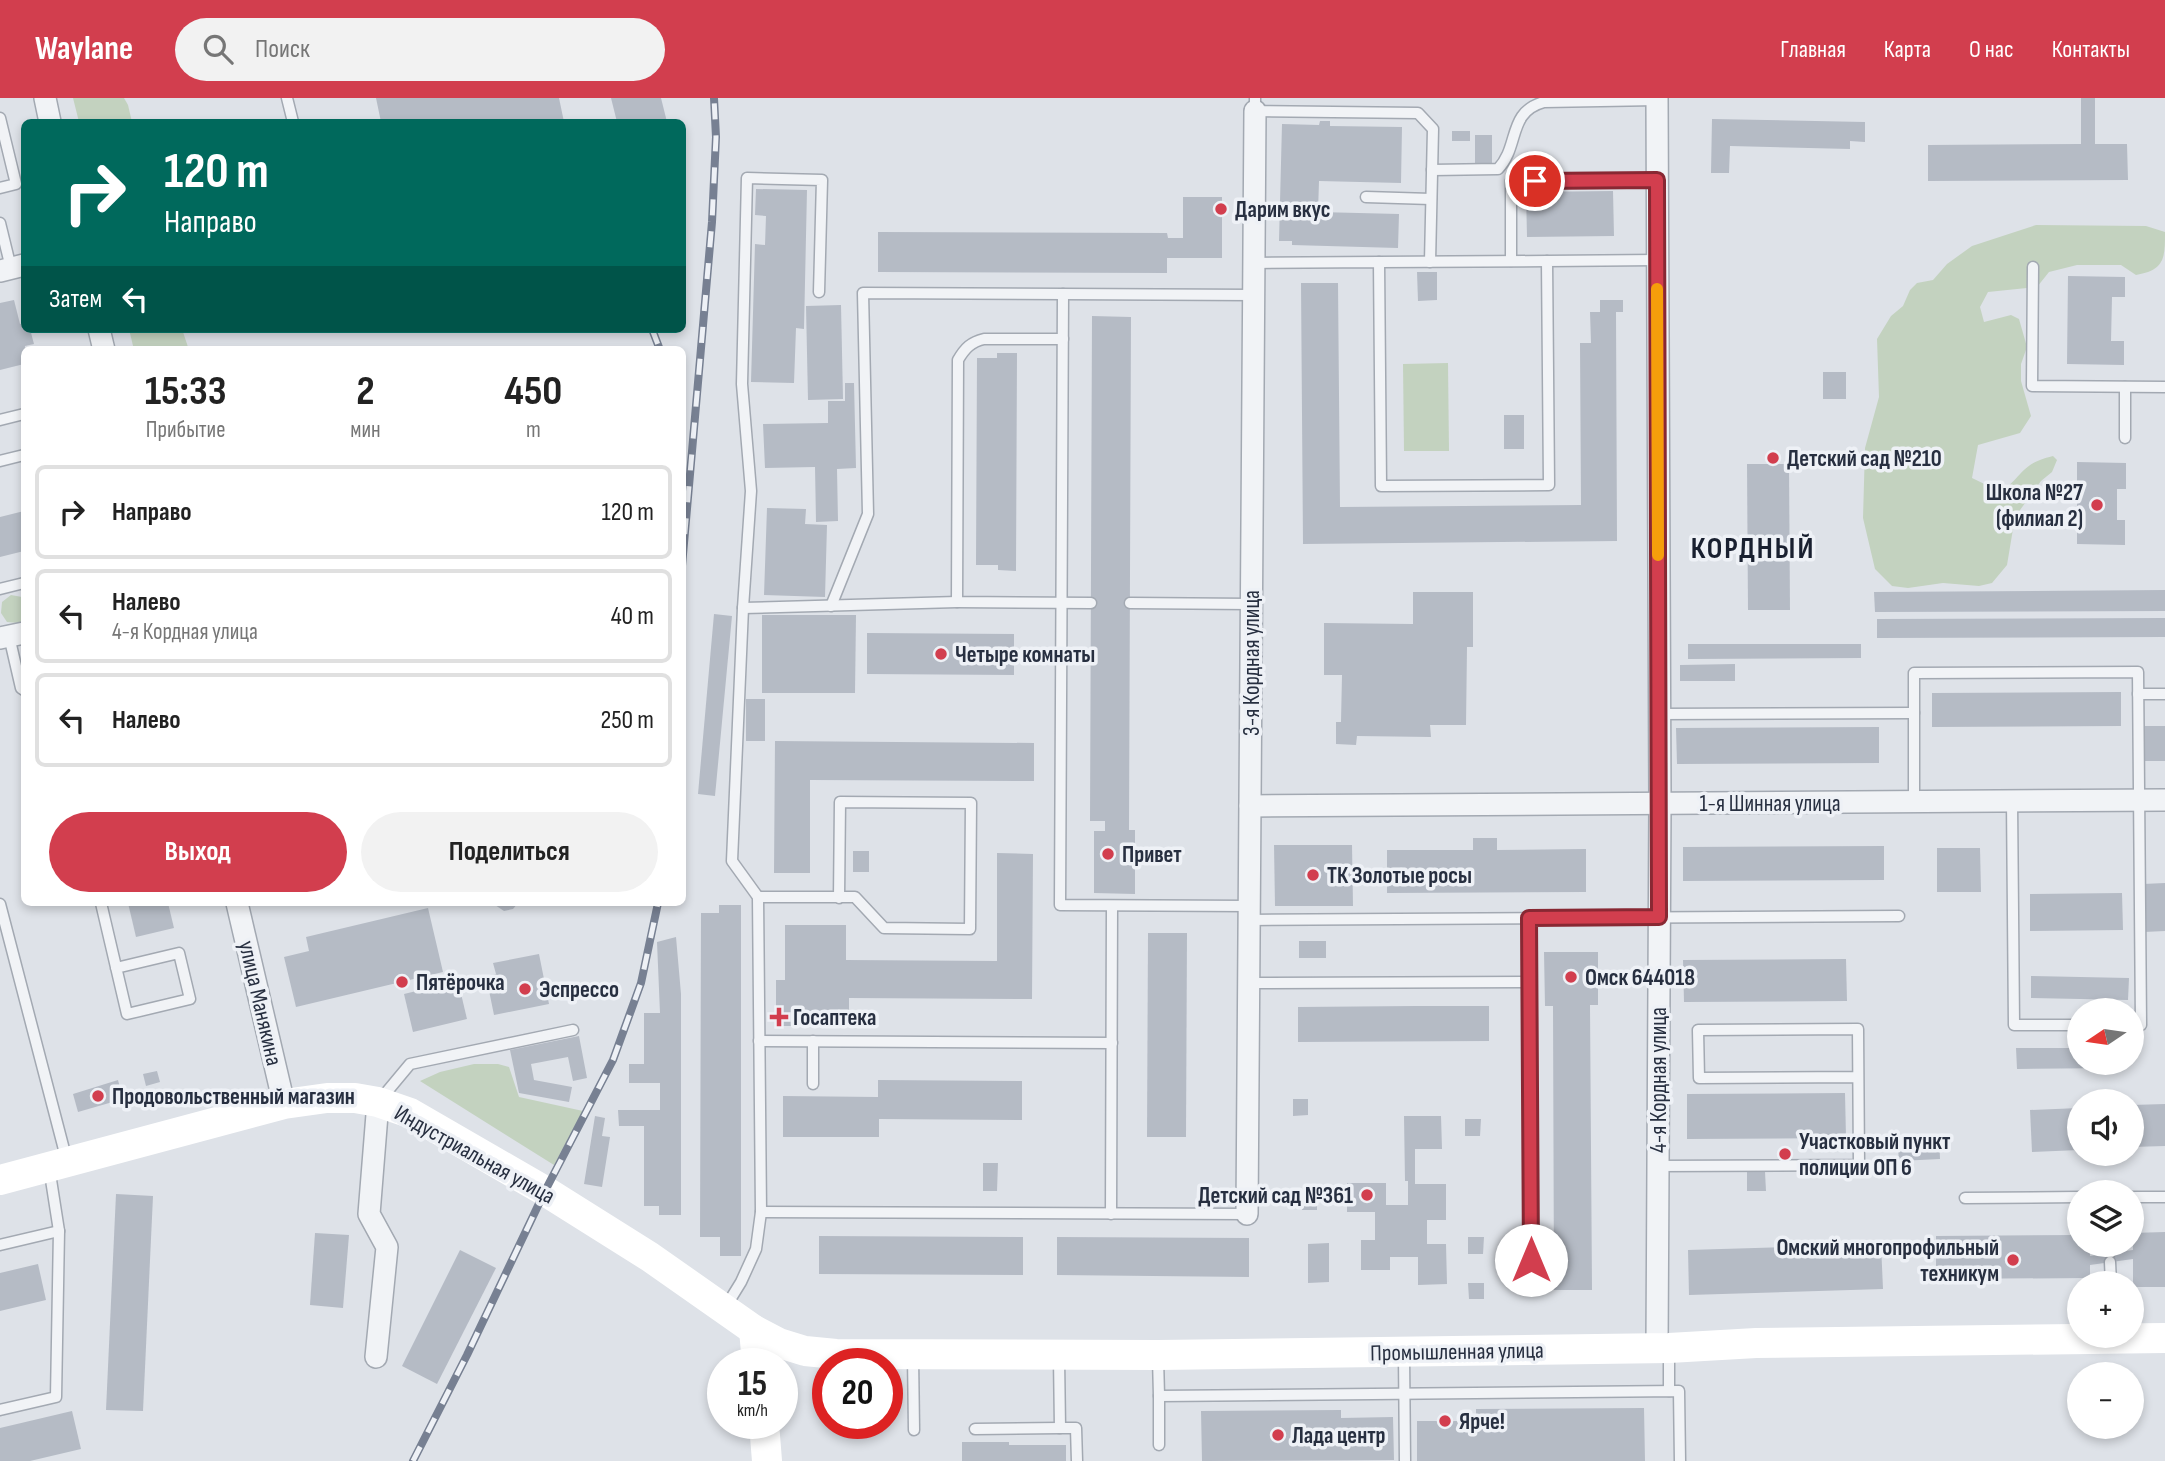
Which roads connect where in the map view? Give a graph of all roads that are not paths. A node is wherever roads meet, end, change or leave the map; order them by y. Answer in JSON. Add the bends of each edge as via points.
{"nodes":[{"id":1,"x":45,"y":98,"type":"edge"},
{"id":2,"x":287,"y":98,"type":"edge"},
{"id":3,"x":1657,"y":99,"type":"edge"},
{"id":4,"x":1544,"y":100,"type":"edge"},
{"id":5,"x":1255,"y":105,"type":"edge"},
{"id":6,"x":0,"y":118,"type":"edge"},
{"id":7,"x":49,"y":119,"type":"edge"},
{"id":8,"x":292,"y":119,"type":"edge"},
{"id":9,"x":1432,"y":170,"type":"junction"},
{"id":10,"x":1657,"y":186,"type":"junction"},
{"id":11,"x":0,"y":188,"type":"edge"},
{"id":12,"x":1366,"y":197,"type":"dead end"},
{"id":13,"x":1432,"y":199,"type":"junction"},
{"id":14,"x":0,"y":223,"type":"edge"},
{"id":15,"x":1657,"y":260,"type":"junction"},
{"id":16,"x":1511,"y":261,"type":"junction"},
{"id":17,"x":1547,"y":261,"type":"junction"},
{"id":18,"x":1379,"y":262,"type":"junction"},
{"id":19,"x":1430,"y":262,"type":"junction"},
{"id":20,"x":1254,"y":263,"type":"junction"},
{"id":21,"x":2033,"y":267,"type":"dead end"},
{"id":22,"x":12,"y":268,"type":"edge"},
{"id":23,"x":819,"y":292,"type":"dead end"},
{"id":24,"x":1063,"y":294,"type":"junction"},
{"id":25,"x":1253,"y":295,"type":"junction"},
{"id":26,"x":1063,"y":339,"type":"junction"},
{"id":27,"x":2126,"y":387,"type":"junction"},
{"id":28,"x":2165,"y":387,"type":"edge"},
{"id":29,"x":21,"y":415,"type":"edge"},
{"id":30,"x":0,"y":420,"type":"edge"},
{"id":31,"x":2125,"y":438,"type":"dead end"},
{"id":32,"x":21,"y":456,"type":"edge"},
{"id":33,"x":0,"y":461,"type":"edge"},
{"id":34,"x":21,"y":584,"type":"edge"},
{"id":35,"x":0,"y":589,"type":"edge"},
{"id":36,"x":957,"y":602,"type":"junction"},
{"id":37,"x":1062,"y":603,"type":"junction"},
{"id":38,"x":1091,"y":603,"type":"dead end"},
{"id":39,"x":1130,"y":603,"type":"dead end"},
{"id":40,"x":1251,"y":604,"type":"junction"},
{"id":41,"x":831,"y":606,"type":"junction"},
{"id":42,"x":743,"y":608,"type":"junction"},
{"id":43,"x":7,"y":634,"type":"edge"},
{"id":44,"x":21,"y":688,"type":"edge"},
{"id":45,"x":2138,"y":694,"type":"junction"},
{"id":46,"x":2165,"y":694,"type":"edge"},
{"id":47,"x":1914,"y":713,"type":"junction"},
{"id":48,"x":1659,"y":714,"type":"junction"},
{"id":49,"x":2165,"y":800,"type":"edge"},
{"id":50,"x":2012,"y":801,"type":"junction"},
{"id":51,"x":2139,"y":801,"type":"junction"},
{"id":52,"x":1914,"y":802,"type":"junction"},
{"id":53,"x":1660,"y":803,"type":"junction"},
{"id":54,"x":1250,"y":806,"type":"junction"},
{"id":55,"x":758,"y":897,"type":"junction"},
{"id":56,"x":839,"y":898,"type":"junction"},
{"id":57,"x":0,"y":904,"type":"edge"},
{"id":58,"x":1112,"y":905,"type":"junction"},
{"id":59,"x":102,"y":906,"type":"edge"},
{"id":60,"x":238,"y":906,"type":"edge"},
{"id":61,"x":1249,"y":913,"type":"junction"},
{"id":62,"x":1899,"y":916,"type":"dead end"},
{"id":63,"x":1659,"y":917,"type":"junction"},
{"id":64,"x":1529,"y":918,"type":"junction"},
{"id":65,"x":116,"y":968,"type":"junction"},
{"id":66,"x":1530,"y":982,"type":"junction"},
{"id":67,"x":1249,"y":983,"type":"junction"},
{"id":68,"x":2141,"y":998,"type":"edge"},
{"id":69,"x":2067,"y":1025,"type":"edge"},
{"id":70,"x":573,"y":1030,"type":"dead end"},
{"id":71,"x":759,"y":1041,"type":"junction"},
{"id":72,"x":813,"y":1041,"type":"junction"},
{"id":73,"x":1112,"y":1043,"type":"junction"},
{"id":74,"x":1858,"y":1077,"type":"junction"},
{"id":75,"x":813,"y":1084,"type":"dead end"},
{"id":76,"x":378,"y":1102,"type":"junction"},
{"id":77,"x":284,"y":1104,"type":"junction"},
{"id":78,"x":58,"y":1163,"type":"junction"},
{"id":79,"x":1658,"y":1166,"type":"junction"},
{"id":80,"x":0,"y":1180,"type":"edge"},
{"id":81,"x":2144,"y":1197,"type":"edge"},
{"id":82,"x":2165,"y":1197,"type":"edge"},
{"id":83,"x":1965,"y":1198,"type":"dead end"},
{"id":84,"x":2067,"y":1198,"type":"edge"},
{"id":85,"x":761,"y":1212,"type":"junction"},
{"id":86,"x":1111,"y":1214,"type":"junction"},
{"id":87,"x":1247,"y":1214,"type":"joint"},
{"id":88,"x":59,"y":1231,"type":"junction"},
{"id":89,"x":0,"y":1245,"type":"edge"},
{"id":90,"x":1531,"y":1288,"type":"dead end"},
{"id":91,"x":725,"y":1308,"type":"junction"},
{"id":92,"x":754,"y":1331,"type":"junction"},
{"id":93,"x":2067,"y":1338,"type":"edge"},
{"id":94,"x":2144,"y":1338,"type":"edge"},
{"id":95,"x":2165,"y":1338,"type":"edge"},
{"id":96,"x":756,"y":1348,"type":"edge"},
{"id":97,"x":1663,"y":1348,"type":"junction"},
{"id":98,"x":1404,"y":1352,"type":"junction"},
{"id":99,"x":1059,"y":1355,"type":"junction"},
{"id":100,"x":1158,"y":1355,"type":"junction"},
{"id":101,"x":913,"y":1356,"type":"junction"},
{"id":102,"x":376,"y":1357,"type":"dead end"},
{"id":103,"x":1670,"y":1391,"type":"junction"},
{"id":104,"x":1404,"y":1394,"type":"junction"},
{"id":105,"x":1159,"y":1396,"type":"junction"},
{"id":106,"x":0,"y":1410,"type":"edge"},
{"id":107,"x":1060,"y":1428,"type":"junction"},
{"id":108,"x":975,"y":1429,"type":"dead end"},
{"id":109,"x":914,"y":1430,"type":"dead end"},
{"id":110,"x":765,"y":1439,"type":"edge"},
{"id":111,"x":1159,"y":1445,"type":"dead end"},
{"id":112,"x":767,"y":1461,"type":"edge"},
{"id":113,"x":1077,"y":1461,"type":"edge"},
{"id":114,"x":1405,"y":1461,"type":"edge"},
{"id":115,"x":1680,"y":1461,"type":"edge"}],
"edges":[{"from":1,"to":7,"type":"street"},
{"from":2,"to":8,"type":"lane"},
{"from":3,"to":4,"type":"lane"},
{"from":3,"to":10,"type":"street","name":"4-я Кордная улица"},
{"from":4,"to":9,"type":"lane","via":[[1521,114],[1507,160],[1498,169]]},
{"from":5,"to":9,"type":"lane","via":[[1418,113],[1433,129]]},
{"from":5,"to":20,"type":"street","name":"3-я Кордная улица"},
{"from":6,"to":11,"type":"lane","via":[[16,184]]},
{"from":9,"to":13,"type":"lane"},
{"from":10,"to":15,"type":"street","name":"4-я Кордная улица"},
{"from":10,"to":16,"type":"lane","via":[[1657,180],[1511,181]]},
{"from":12,"to":13,"type":"lane"},
{"from":13,"to":19,"type":"lane"},
{"from":14,"to":22,"type":"lane"},
{"from":15,"to":17,"type":"lane"},
{"from":15,"to":48,"type":"street","name":"4-я Кордная улица"},
{"from":16,"to":17,"type":"lane"},
{"from":16,"to":19,"type":"lane"},
{"from":17,"to":18,"type":"lane","via":[[1549,485],[1381,486]]},
{"from":18,"to":19,"type":"lane"},
{"from":18,"to":20,"type":"lane"},
{"from":20,"to":25,"type":"street","name":"3-я Кордная улица"},
{"from":21,"to":27,"type":"lane","via":[[2032,386]]},
{"from":23,"to":42,"type":"lane","via":[[822,180],[747,178],[742,384],[751,491]]},
{"from":24,"to":25,"type":"lane"},
{"from":24,"to":26,"type":"lane"},
{"from":24,"to":41,"type":"lane","via":[[863,293],[869,514]]},
{"from":25,"to":40,"type":"street","name":"3-я Кордная улица"},
{"from":26,"to":36,"type":"lane","via":[[984,339],[973,342],[958,360]]},
{"from":26,"to":37,"type":"lane"},
{"from":27,"to":28,"type":"lane"},
{"from":27,"to":31,"type":"lane"},
{"from":29,"to":30,"type":"lane"},
{"from":32,"to":33,"type":"lane"},
{"from":34,"to":35,"type":"lane"},
{"from":36,"to":37,"type":"lane"},
{"from":36,"to":41,"type":"lane"},
{"from":37,"to":38,"type":"lane"},
{"from":37,"to":58,"type":"lane","via":[[1060,905]]},
{"from":39,"to":40,"type":"lane"},
{"from":40,"to":54,"type":"street","name":"3-я Кордная улица"},
{"from":41,"to":42,"type":"lane"},
{"from":42,"to":55,"type":"lane","via":[[732,861]]},
{"from":43,"to":44,"type":"lane"},
{"from":45,"to":46,"type":"lane"},
{"from":45,"to":47,"type":"lane","via":[[2138,672],[1914,673]]},
{"from":45,"to":51,"type":"lane"},
{"from":47,"to":48,"type":"lane"},
{"from":47,"to":52,"type":"lane"},
{"from":48,"to":53,"type":"street","name":"4-я Кордная улица"},
{"from":49,"to":51,"type":"street","name":"1-я Шинная улица"},
{"from":50,"to":51,"type":"street","name":"1-я Шинная улица"},
{"from":50,"to":52,"type":"street","name":"1-я Шинная улица"},
{"from":50,"to":69,"type":"lane","via":[[2014,1025]]},
{"from":51,"to":68,"type":"lane"},
{"from":52,"to":53,"type":"street","name":"1-я Шинная улица"},
{"from":53,"to":54,"type":"street","name":"1-я Шинная улица"},
{"from":53,"to":63,"type":"street","name":"4-я Кордная улица"},
{"from":54,"to":61,"type":"street","name":"3-я Кордная улица"},
{"from":55,"to":56,"type":"lane"},
{"from":55,"to":71,"type":"lane"},
{"from":56,"to":56,"type":"lane","via":[[855,897],[884,928],[970,929],[971,803],[840,802]]},
{"from":57,"to":78,"type":"lane"},
{"from":58,"to":61,"type":"lane"},
{"from":58,"to":73,"type":"lane"},
{"from":59,"to":65,"type":"lane"},
{"from":60,"to":77,"type":"street","name":"улица Манякина"},
{"from":61,"to":64,"type":"lane"},
{"from":61,"to":67,"type":"street","name":"3-я Кордная улица"},
{"from":62,"to":63,"type":"lane"},
{"from":63,"to":64,"type":"lane"},
{"from":63,"to":79,"type":"street","name":"4-я Кордная улица"},
{"from":64,"to":66,"type":"lane"},
{"from":65,"to":65,"type":"lane","via":[[179,953],[190,999],[127,1014]]},
{"from":66,"to":67,"type":"lane"},
{"from":66,"to":90,"type":"lane"},
{"from":67,"to":87,"type":"street","name":"3-я Кордная улица"},
{"from":70,"to":76,"type":"lane","via":[[410,1064]]},
{"from":71,"to":72,"type":"lane"},
{"from":71,"to":85,"type":"lane"},
{"from":72,"to":73,"type":"lane"},
{"from":72,"to":75,"type":"lane"},
{"from":73,"to":86,"type":"lane"},
{"from":74,"to":74,"type":"lane","via":[[1858,1029],[1698,1030],[1699,1078]]},
{"from":74,"to":79,"type":"lane","via":[[1859,1165]]},
{"from":76,"to":77,"type":"main road","name":"Индустриальная улица","via":[[355,1098]]},
{"from":76,"to":91,"type":"main road","name":"Индустриальная улица","via":[[410,1112],[534,1184]]},
{"from":76,"to":102,"type":"street","via":[[369,1213],[387,1247]]},
{"from":77,"to":78,"type":"main road","name":"Индустриальная улица"},
{"from":78,"to":80,"type":"main road","name":"Индустриальная улица"},
{"from":78,"to":88,"type":"lane"},
{"from":79,"to":97,"type":"street","name":"4-я Кордная улица"},
{"from":81,"to":82,"type":"lane"},
{"from":83,"to":84,"type":"lane"},
{"from":85,"to":86,"type":"lane"},
{"from":85,"to":91,"type":"lane","via":[[756,1249]]},
{"from":86,"to":87,"type":"lane"},
{"from":88,"to":89,"type":"lane"},
{"from":88,"to":106,"type":"lane","via":[[56,1397]]},
{"from":91,"to":92,"type":"main road","name":"Индустриальная улица"},
{"from":92,"to":96,"type":"main road"},
{"from":92,"to":101,"type":"main road","name":"Промышленная улица","via":[[805,1350]]},
{"from":93,"to":97,"type":"main road","name":"Промышленная улица"},
{"from":94,"to":95,"type":"main road","name":"Промышленная улица"},
{"from":97,"to":98,"type":"main road","name":"Промышленная улица"},
{"from":97,"to":103,"type":"lane"},
{"from":98,"to":100,"type":"main road","name":"Промышленная улица"},
{"from":98,"to":104,"type":"lane"},
{"from":99,"to":100,"type":"main road","name":"Промышленная улица"},
{"from":99,"to":101,"type":"main road","name":"Промышленная улица"},
{"from":99,"to":107,"type":"lane"},
{"from":100,"to":105,"type":"lane"},
{"from":101,"to":109,"type":"lane"},
{"from":103,"to":104,"type":"lane"},
{"from":103,"to":115,"type":"lane","via":[[1679,1391]]},
{"from":104,"to":105,"type":"lane"},
{"from":104,"to":114,"type":"lane"},
{"from":105,"to":111,"type":"lane"},
{"from":107,"to":108,"type":"lane"},
{"from":107,"to":113,"type":"lane","via":[[1076,1428]]},
{"from":110,"to":112,"type":"main road"}]}
